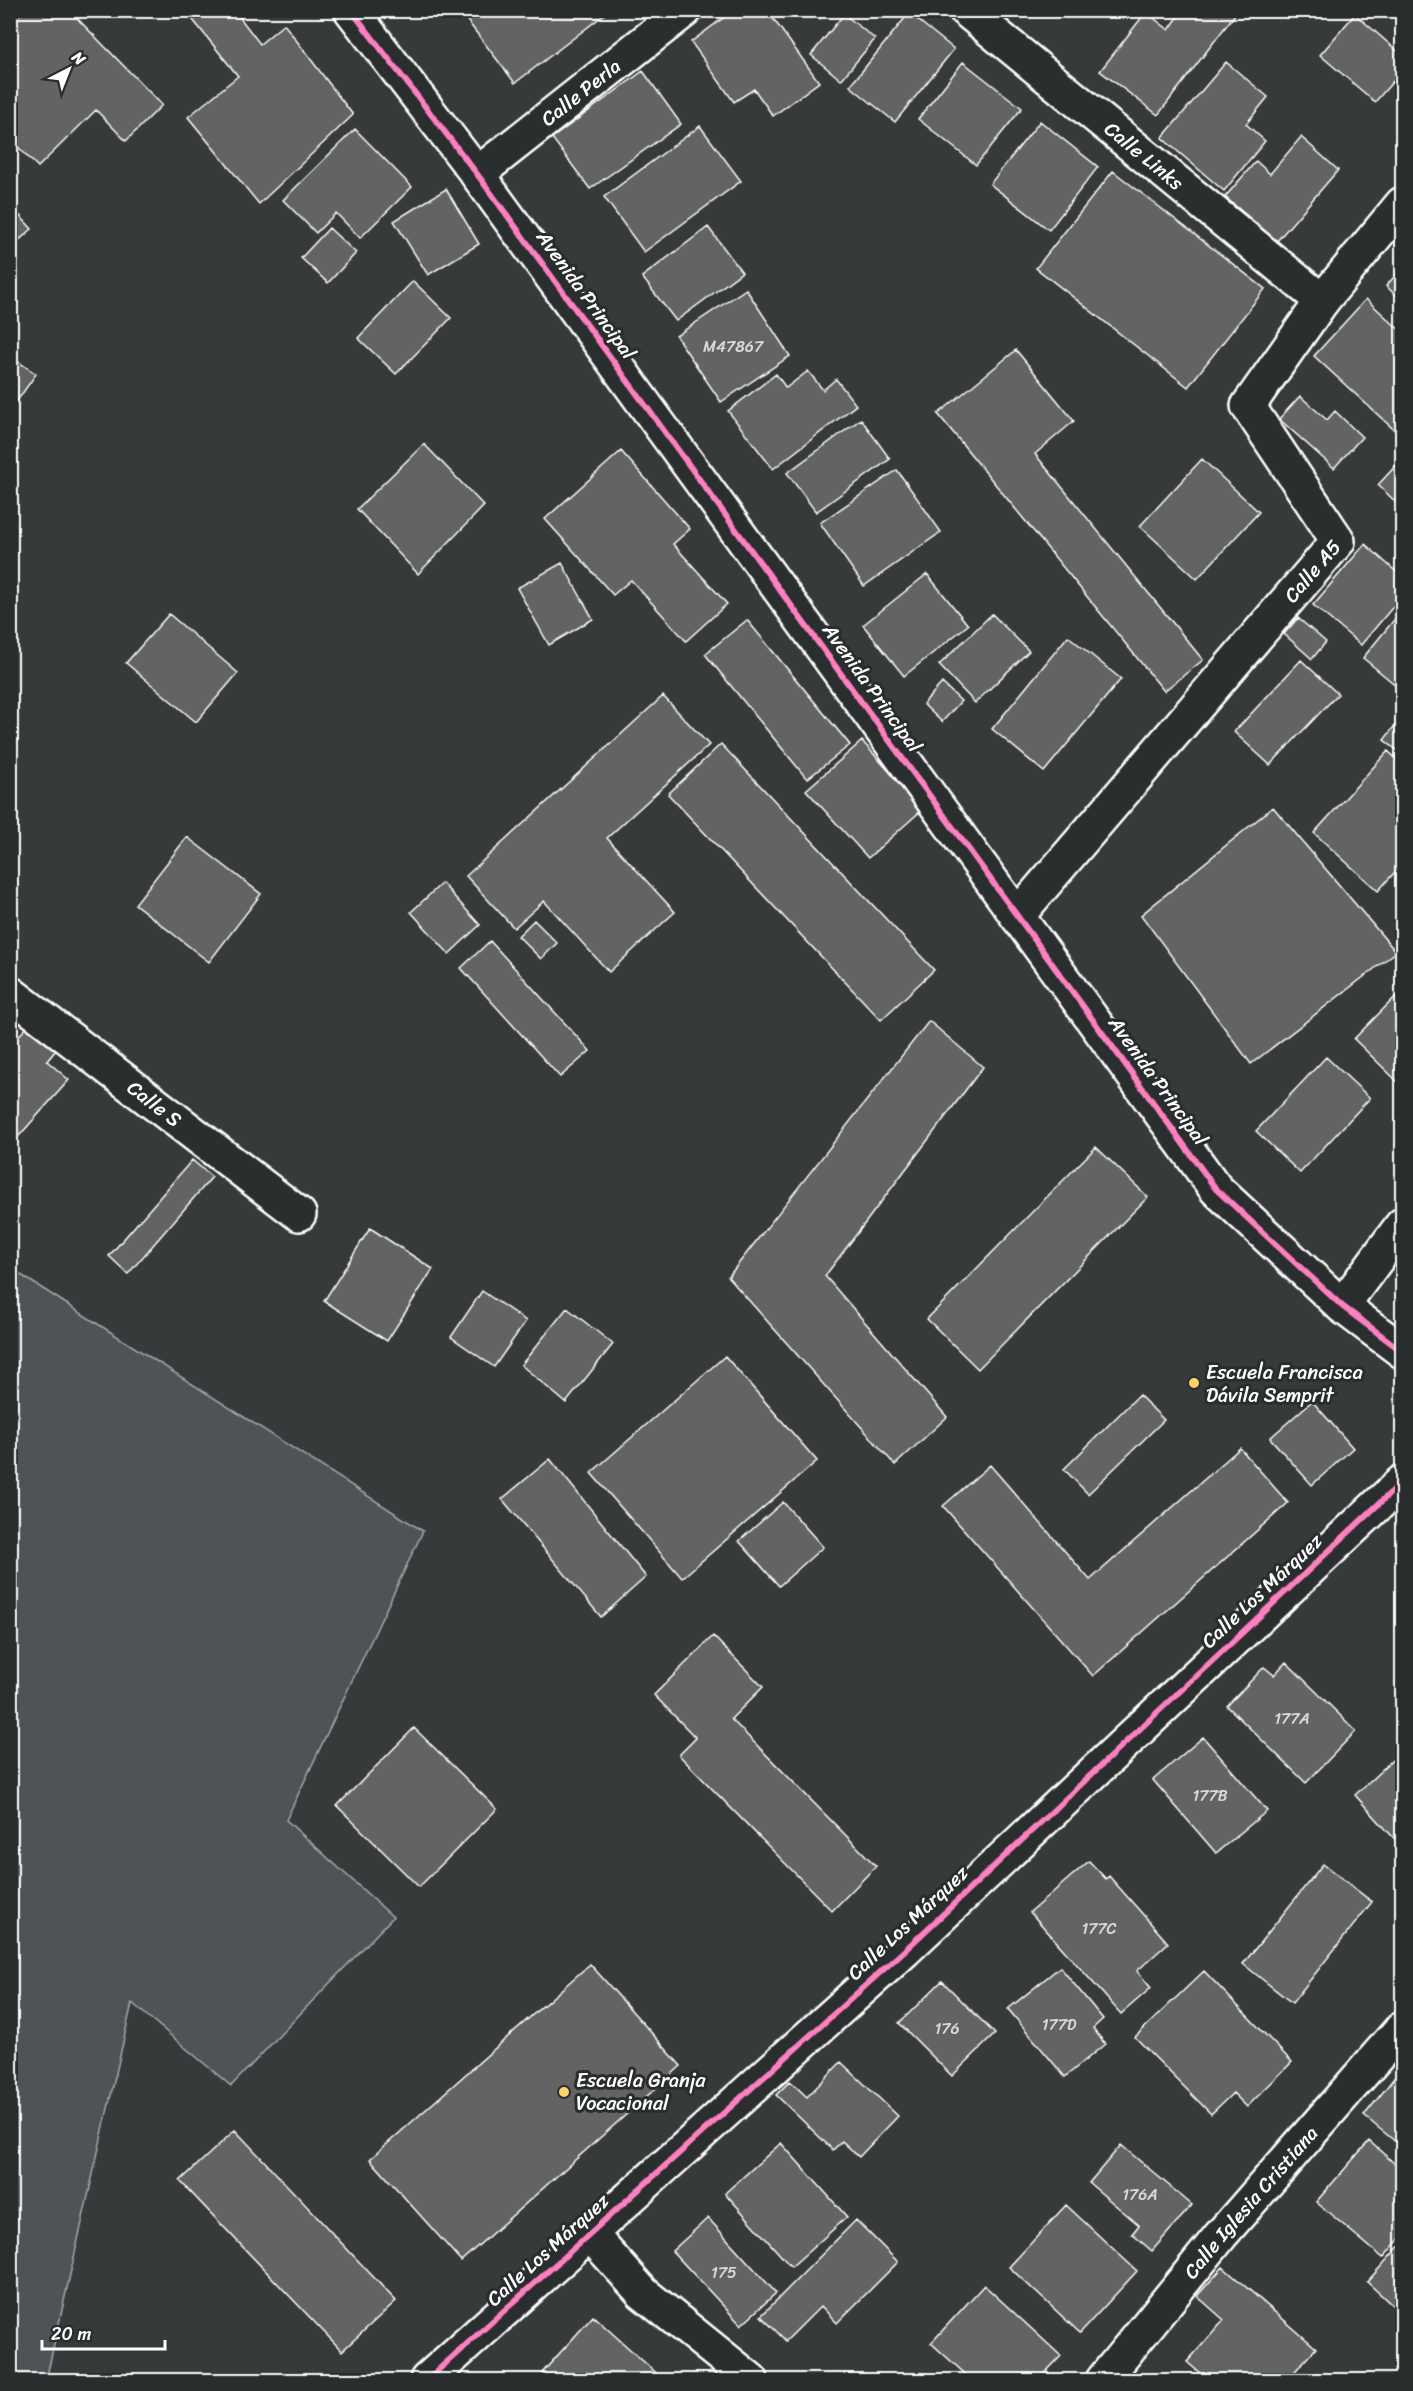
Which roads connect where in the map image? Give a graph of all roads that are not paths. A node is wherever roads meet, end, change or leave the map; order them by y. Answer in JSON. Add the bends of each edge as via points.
{"nodes":[{"id":1,"x":351,"y":10,"type":"edge"},
{"id":2,"x":685,"y":10,"type":"edge"},
{"id":3,"x":966,"y":10,"type":"edge"},
{"id":4,"x":477,"y":174,"type":"junction"},
{"id":5,"x":1402,"y":204,"type":"edge"},
{"id":6,"x":1322,"y":301,"type":"junction"},
{"id":7,"x":1017,"y":916,"type":"junction"},
{"id":8,"x":10,"y":993,"type":"edge"},
{"id":9,"x":299,"y":1214,"type":"dead end"},
{"id":10,"x":1402,"y":1225,"type":"edge"},
{"id":11,"x":1342,"y":1306,"type":"junction"},
{"id":12,"x":1402,"y":1351,"type":"edge"},
{"id":13,"x":1402,"y":1482,"type":"edge"},
{"id":14,"x":1402,"y":2028,"type":"edge"},
{"id":15,"x":590,"y":2234,"type":"junction"},
{"id":16,"x":427,"y":2380,"type":"edge"},
{"id":17,"x":751,"y":2380,"type":"edge"},
{"id":18,"x":1103,"y":2380,"type":"edge"}],
"edges":[{"from":1,"to":4,"type":"street","name":"Avenida Principal"},
{"from":2,"to":4,"type":"street","name":"Calle Perla"},
{"from":3,"to":6,"type":"street","name":"Calle Links"},
{"from":4,"to":7,"type":"street","name":"Avenida Principal"},
{"from":5,"to":6,"type":"street","name":"Calle A5"},
{"from":6,"to":7,"type":"street","name":"Calle A5","via":[[1248,406],[1338,541]]},
{"from":7,"to":11,"type":"street","name":"Avenida Principal","via":[[1216,1190]]},
{"from":8,"to":9,"type":"street","name":"Calle S"},
{"from":10,"to":11,"type":"street"},
{"from":11,"to":12,"type":"street","name":"Avenida Principal"},
{"from":13,"to":15,"type":"street","name":"Calle Los Márquez","via":[[905,1950]]},
{"from":14,"to":18,"type":"street","name":"Calle Iglesia Cristiana","via":[[1221,2235]]},
{"from":15,"to":16,"type":"street","name":"Calle Los Márquez"},
{"from":15,"to":17,"type":"street","via":[[643,2293]]}]}
